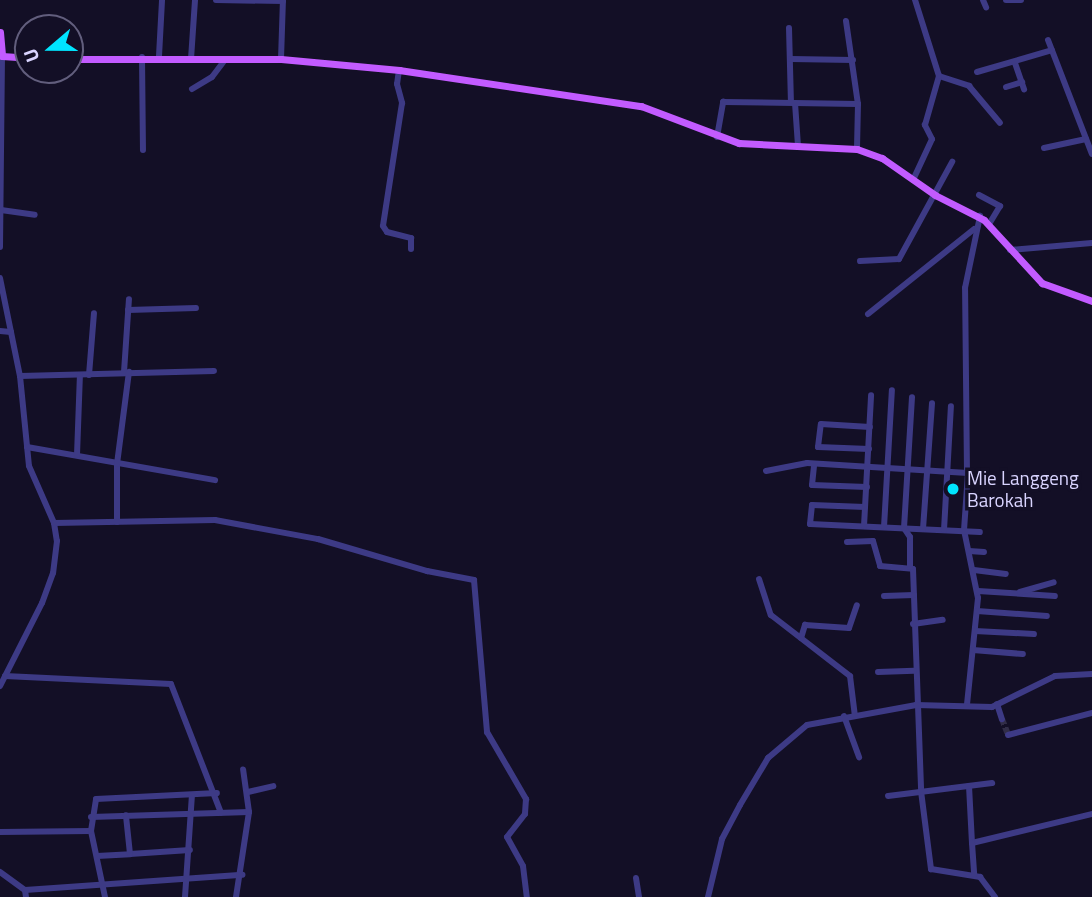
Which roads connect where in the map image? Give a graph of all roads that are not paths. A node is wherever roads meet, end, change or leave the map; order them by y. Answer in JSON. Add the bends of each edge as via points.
{"nodes":[{"id":1,"x":162,"y":0,"type":"edge"},
{"id":2,"x":195,"y":0,"type":"edge"},
{"id":3,"x":216,"y":0,"type":"edge"},
{"id":4,"x":915,"y":0,"type":"edge"},
{"id":5,"x":1006,"y":0,"type":"edge"},
{"id":6,"x":1021,"y":0,"type":"edge"},
{"id":7,"x":283,"y":1,"type":"edge"},
{"id":8,"x":846,"y":21,"type":"dead end"},
{"id":9,"x":789,"y":29,"type":"dead end"},
{"id":10,"x":0,"y":32,"type":"edge"},
{"id":11,"x":1048,"y":40,"type":"dead end"},
{"id":12,"x":1052,"y":50,"type":"junction"},
{"id":13,"x":159,"y":56,"type":"junction"},
{"id":14,"x":2,"y":57,"type":"junction"},
{"id":15,"x":14,"y":57,"type":"edge"},
{"id":16,"x":142,"y":57,"type":"junction"},
{"id":17,"x":84,"y":59,"type":"edge"},
{"id":18,"x":191,"y":59,"type":"junction"},
{"id":19,"x":791,"y":59,"type":"junction"},
{"id":20,"x":225,"y":60,"type":"junction"},
{"id":21,"x":281,"y":60,"type":"junction"},
{"id":22,"x":853,"y":60,"type":"junction"},
{"id":23,"x":1015,"y":63,"type":"junction"},
{"id":24,"x":399,"y":70,"type":"junction"},
{"id":25,"x":977,"y":72,"type":"dead end"},
{"id":26,"x":939,"y":76,"type":"junction"},
{"id":27,"x":1022,"y":82,"type":"junction"},
{"id":28,"x":1006,"y":87,"type":"dead end"},
{"id":29,"x":192,"y":89,"type":"dead end"},
{"id":30,"x":1024,"y":89,"type":"dead end"},
{"id":31,"x":793,"y":102,"type":"junction"},
{"id":32,"x":858,"y":104,"type":"junction"},
{"id":33,"x":2,"y":111,"type":"edge"},
{"id":34,"x":1000,"y":123,"type":"dead end"},
{"id":35,"x":717,"y":138,"type":"junction"},
{"id":36,"x":1086,"y":139,"type":"junction"},
{"id":37,"x":798,"y":146,"type":"junction"},
{"id":38,"x":1044,"y":148,"type":"dead end"},
{"id":39,"x":856,"y":149,"type":"junction"},
{"id":40,"x":143,"y":150,"type":"dead end"},
{"id":41,"x":1092,"y":154,"type":"edge"},
{"id":42,"x":952,"y":162,"type":"dead end"},
{"id":43,"x":913,"y":180,"type":"junction"},
{"id":44,"x":935,"y":195,"type":"junction"},
{"id":45,"x":979,"y":195,"type":"dead end"},
{"id":46,"x":1,"y":210,"type":"edge"},
{"id":47,"x":34,"y":215,"type":"dead end"},
{"id":48,"x":980,"y":216,"type":"junction"},
{"id":49,"x":989,"y":224,"type":"junction"},
{"id":50,"x":975,"y":228,"type":"junction"},
{"id":51,"x":1092,"y":243,"type":"edge"},
{"id":52,"x":0,"y":247,"type":"edge"},
{"id":53,"x":411,"y":249,"type":"dead end"},
{"id":54,"x":1009,"y":250,"type":"junction"},
{"id":55,"x":860,"y":261,"type":"dead end"},
{"id":56,"x":0,"y":278,"type":"edge"},
{"id":57,"x":129,"y":299,"type":"dead end"},
{"id":58,"x":1092,"y":301,"type":"edge"},
{"id":59,"x":196,"y":308,"type":"dead end"},
{"id":60,"x":128,"y":310,"type":"junction"},
{"id":61,"x":94,"y":313,"type":"dead end"},
{"id":62,"x":868,"y":314,"type":"dead end"},
{"id":63,"x":0,"y":331,"type":"edge"},
{"id":64,"x":11,"y":332,"type":"junction"},
{"id":65,"x":214,"y":371,"type":"dead end"},
{"id":66,"x":127,"y":372,"type":"junction"},
{"id":67,"x":80,"y":375,"type":"junction"},
{"id":68,"x":89,"y":375,"type":"junction"},
{"id":69,"x":20,"y":376,"type":"junction"},
{"id":70,"x":892,"y":390,"type":"dead end"},
{"id":71,"x":871,"y":395,"type":"dead end"},
{"id":72,"x":912,"y":397,"type":"dead end"},
{"id":73,"x":932,"y":403,"type":"dead end"},
{"id":74,"x":951,"y":406,"type":"dead end"},
{"id":75,"x":870,"y":427,"type":"junction"},
{"id":76,"x":27,"y":447,"type":"junction"},
{"id":77,"x":869,"y":449,"type":"junction"},
{"id":78,"x":77,"y":455,"type":"junction"},
{"id":79,"x":117,"y":464,"type":"junction"},
{"id":80,"x":814,"y":466,"type":"junction"},
{"id":81,"x":868,"y":468,"type":"junction"},
{"id":82,"x":888,"y":469,"type":"junction"},
{"id":83,"x":908,"y":470,"type":"junction"},
{"id":84,"x":766,"y":471,"type":"dead end"},
{"id":85,"x":928,"y":471,"type":"junction"},
{"id":86,"x":949,"y":472,"type":"junction"},
{"id":87,"x":967,"y":473,"type":"junction"},
{"id":88,"x":215,"y":480,"type":"dead end"},
{"id":89,"x":867,"y":487,"type":"junction"},
{"id":90,"x":865,"y":507,"type":"junction"},
{"id":91,"x":117,"y":522,"type":"junction"},
{"id":92,"x":54,"y":523,"type":"junction"},
{"id":93,"x":864,"y":526,"type":"junction"},
{"id":94,"x":884,"y":527,"type":"junction"},
{"id":95,"x":904,"y":528,"type":"junction"},
{"id":96,"x":923,"y":529,"type":"junction"},
{"id":97,"x":944,"y":530,"type":"junction"},
{"id":98,"x":964,"y":530,"type":"junction"},
{"id":99,"x":979,"y":532,"type":"dead end"},
{"id":100,"x":846,"y":542,"type":"dead end"},
{"id":101,"x":969,"y":551,"type":"junction"},
{"id":102,"x":985,"y":552,"type":"dead end"},
{"id":103,"x":911,"y":567,"type":"junction"},
{"id":104,"x":974,"y":570,"type":"junction"},
{"id":105,"x":1006,"y":574,"type":"dead end"},
{"id":106,"x":759,"y":579,"type":"dead end"},
{"id":107,"x":1054,"y":582,"type":"dead end"},
{"id":108,"x":978,"y":591,"type":"junction"},
{"id":109,"x":1015,"y":594,"type":"junction"},
{"id":110,"x":914,"y":595,"type":"junction"},
{"id":111,"x":884,"y":596,"type":"dead end"},
{"id":112,"x":1055,"y":596,"type":"dead end"},
{"id":113,"x":857,"y":605,"type":"dead end"},
{"id":114,"x":976,"y":611,"type":"junction"},
{"id":115,"x":1047,"y":616,"type":"dead end"},
{"id":116,"x":943,"y":620,"type":"dead end"},
{"id":117,"x":913,"y":624,"type":"junction"},
{"id":118,"x":975,"y":631,"type":"junction"},
{"id":119,"x":1034,"y":634,"type":"dead end"},
{"id":120,"x":801,"y":638,"type":"junction"},
{"id":121,"x":973,"y":650,"type":"junction"},
{"id":122,"x":1023,"y":654,"type":"dead end"},
{"id":123,"x":914,"y":671,"type":"junction"},
{"id":124,"x":878,"y":672,"type":"dead end"},
{"id":125,"x":1092,"y":674,"type":"edge"},
{"id":126,"x":5,"y":676,"type":"junction"},
{"id":127,"x":0,"y":687,"type":"edge"},
{"id":128,"x":967,"y":704,"type":"junction"},
{"id":129,"x":997,"y":704,"type":"junction"},
{"id":130,"x":916,"y":705,"type":"junction"},
{"id":131,"x":1092,"y":713,"type":"edge"},
{"id":132,"x":855,"y":714,"type":"junction"},
{"id":133,"x":844,"y":716,"type":"junction"},
{"id":134,"x":1002,"y":719,"type":"tunnel mouth"},
{"id":135,"x":1009,"y":735,"type":"dead end"},
{"id":136,"x":859,"y":757,"type":"dead end"},
{"id":137,"x":243,"y":769,"type":"dead end"},
{"id":138,"x":992,"y":783,"type":"dead end"},
{"id":139,"x":273,"y":786,"type":"dead end"},
{"id":140,"x":969,"y":786,"type":"junction"},
{"id":141,"x":921,"y":791,"type":"junction"},
{"id":142,"x":248,"y":792,"type":"junction"},
{"id":143,"x":217,"y":793,"type":"junction"},
{"id":144,"x":192,"y":795,"type":"junction"},
{"id":145,"x":888,"y":796,"type":"dead end"},
{"id":146,"x":249,"y":812,"type":"junction"},
{"id":147,"x":221,"y":813,"type":"junction"},
{"id":148,"x":1092,"y":814,"type":"edge"},
{"id":149,"x":126,"y":815,"type":"junction"},
{"id":150,"x":192,"y":815,"type":"junction"},
{"id":151,"x":91,"y":817,"type":"junction"},
{"id":152,"x":91,"y":831,"type":"junction"},
{"id":153,"x":0,"y":832,"type":"edge"},
{"id":154,"x":972,"y":843,"type":"junction"},
{"id":155,"x":190,"y":850,"type":"junction"},
{"id":156,"x":130,"y":854,"type":"junction"},
{"id":157,"x":97,"y":856,"type":"junction"},
{"id":158,"x":0,"y":872,"type":"edge"},
{"id":159,"x":974,"y":874,"type":"junction"},
{"id":160,"x":242,"y":875,"type":"junction"},
{"id":161,"x":636,"y":878,"type":"dead end"},
{"id":162,"x":186,"y":882,"type":"junction"},
{"id":163,"x":75,"y":887,"type":"junction"},
{"id":164,"x":105,"y":887,"type":"junction"},
{"id":165,"x":25,"y":894,"type":"edge"},
{"id":166,"x":75,"y":897,"type":"edge"},
{"id":167,"x":105,"y":897,"type":"edge"},
{"id":168,"x":185,"y":897,"type":"edge"},
{"id":169,"x":236,"y":897,"type":"edge"},
{"id":170,"x":527,"y":897,"type":"edge"},
{"id":171,"x":639,"y":897,"type":"edge"},
{"id":172,"x":708,"y":897,"type":"edge"},
{"id":173,"x":995,"y":897,"type":"edge"}],
"edges":[{"from":1,"to":13,"type":"street"},
{"from":2,"to":18,"type":"street"},
{"from":3,"to":7,"type":"street"},
{"from":4,"to":26,"type":"street"},
{"from":5,"to":6,"type":"street"},
{"from":7,"to":21,"type":"street"},
{"from":8,"to":22,"type":"street"},
{"from":9,"to":19,"type":"street"},
{"from":10,"to":14,"type":"main road"},
{"from":11,"to":12,"type":"street"},
{"from":12,"to":23,"type":"street"},
{"from":12,"to":36,"type":"street"},
{"from":13,"to":16,"type":"main road"},
{"from":13,"to":18,"type":"main road"},
{"from":14,"to":15,"type":"main road"},
{"from":14,"to":33,"type":"street"},
{"from":16,"to":17,"type":"main road"},
{"from":16,"to":40,"type":"street"},
{"from":18,"to":20,"type":"main road"},
{"from":19,"to":22,"type":"street"},
{"from":19,"to":31,"type":"street"},
{"from":20,"to":21,"type":"main road"},
{"from":20,"to":29,"type":"street","via":[[212,77]]},
{"from":21,"to":24,"type":"main road"},
{"from":22,"to":32,"type":"street"},
{"from":23,"to":25,"type":"street"},
{"from":23,"to":27,"type":"street"},
{"from":24,"to":35,"type":"main road","via":[[641,106]]},
{"from":24,"to":53,"type":"street","via":[[402,103],[383,226],[387,232],[411,238]]},
{"from":26,"to":34,"type":"street","via":[[970,86]]},
{"from":26,"to":43,"type":"street","via":[[925,122],[932,139]]},
{"from":27,"to":28,"type":"street"},
{"from":27,"to":30,"type":"street"},
{"from":31,"to":32,"type":"street"},
{"from":31,"to":35,"type":"street","via":[[723,102]]},
{"from":31,"to":37,"type":"street"},
{"from":32,"to":39,"type":"street"},
{"from":33,"to":46,"type":"street"},
{"from":35,"to":37,"type":"main road"},
{"from":36,"to":38,"type":"street"},
{"from":36,"to":41,"type":"street"},
{"from":37,"to":39,"type":"main road"},
{"from":39,"to":43,"type":"main road","via":[[882,158]]},
{"from":42,"to":44,"type":"street"},
{"from":43,"to":44,"type":"main road"},
{"from":44,"to":48,"type":"main road"},
{"from":44,"to":55,"type":"street","via":[[899,259]]},
{"from":45,"to":49,"type":"street","via":[[1000,204]]},
{"from":46,"to":47,"type":"street"},
{"from":46,"to":52,"type":"street"},
{"from":48,"to":49,"type":"main road"},
{"from":48,"to":50,"type":"street"},
{"from":49,"to":54,"type":"main road"},
{"from":50,"to":62,"type":"street"},
{"from":50,"to":87,"type":"street","via":[[965,288]]},
{"from":51,"to":54,"type":"street"},
{"from":54,"to":58,"type":"main road","via":[[1042,283]]},
{"from":56,"to":64,"type":"street"},
{"from":57,"to":60,"type":"street"},
{"from":59,"to":60,"type":"street"},
{"from":60,"to":66,"type":"street"},
{"from":61,"to":68,"type":"street"},
{"from":63,"to":64,"type":"street"},
{"from":64,"to":69,"type":"street"},
{"from":65,"to":66,"type":"street"},
{"from":66,"to":68,"type":"street"},
{"from":66,"to":79,"type":"street"},
{"from":67,"to":68,"type":"street"},
{"from":67,"to":69,"type":"street"},
{"from":67,"to":78,"type":"street"},
{"from":69,"to":76,"type":"street"},
{"from":70,"to":82,"type":"street"},
{"from":71,"to":75,"type":"street"},
{"from":72,"to":83,"type":"street"},
{"from":73,"to":85,"type":"street"},
{"from":74,"to":86,"type":"street"},
{"from":75,"to":77,"type":"street"},
{"from":75,"to":77,"type":"street","via":[[821,424],[818,447]]},
{"from":76,"to":78,"type":"street"},
{"from":76,"to":92,"type":"street","via":[[29,466]]},
{"from":77,"to":81,"type":"street"},
{"from":78,"to":79,"type":"street"},
{"from":79,"to":88,"type":"street"},
{"from":79,"to":91,"type":"street"},
{"from":80,"to":81,"type":"street"},
{"from":80,"to":84,"type":"street","via":[[807,463]]},
{"from":80,"to":89,"type":"street","via":[[812,485]]},
{"from":81,"to":82,"type":"street"},
{"from":81,"to":89,"type":"street"},
{"from":82,"to":83,"type":"street"},
{"from":82,"to":94,"type":"street"},
{"from":83,"to":85,"type":"street"},
{"from":83,"to":95,"type":"street"},
{"from":85,"to":86,"type":"street"},
{"from":85,"to":96,"type":"street"},
{"from":86,"to":87,"type":"street"},
{"from":86,"to":97,"type":"street"},
{"from":87,"to":98,"type":"street"},
{"from":89,"to":90,"type":"street"},
{"from":90,"to":93,"type":"street"},
{"from":90,"to":93,"type":"street","via":[[812,505],[810,524]]},
{"from":91,"to":92,"type":"street"},
{"from":91,"to":170,"type":"street","via":[[215,520],[318,539],[427,572],[474,580],[488,732],[526,799],[521,823],[507,837],[523,866]]},
{"from":92,"to":126,"type":"street","via":[[53,573]]},
{"from":93,"to":94,"type":"street"},
{"from":94,"to":95,"type":"street"},
{"from":95,"to":96,"type":"street"},
{"from":95,"to":103,"type":"street","via":[[910,537]]},
{"from":96,"to":97,"type":"street"},
{"from":97,"to":98,"type":"street"},
{"from":98,"to":99,"type":"street"},
{"from":98,"to":101,"type":"street"},
{"from":100,"to":103,"type":"street","via":[[873,541],[880,566]]},
{"from":101,"to":102,"type":"street"},
{"from":101,"to":104,"type":"street"},
{"from":103,"to":110,"type":"street"},
{"from":104,"to":105,"type":"street"},
{"from":104,"to":108,"type":"street"},
{"from":106,"to":120,"type":"street","via":[[771,614]]},
{"from":107,"to":109,"type":"street"},
{"from":108,"to":109,"type":"street"},
{"from":108,"to":114,"type":"street"},
{"from":109,"to":112,"type":"street"},
{"from":110,"to":111,"type":"street"},
{"from":110,"to":117,"type":"street"},
{"from":113,"to":120,"type":"street","via":[[848,628],[805,625]]},
{"from":114,"to":115,"type":"street"},
{"from":114,"to":118,"type":"street"},
{"from":116,"to":117,"type":"street"},
{"from":117,"to":123,"type":"street"},
{"from":118,"to":119,"type":"street"},
{"from":118,"to":121,"type":"street"},
{"from":120,"to":132,"type":"street","via":[[850,676]]},
{"from":121,"to":122,"type":"street"},
{"from":121,"to":128,"type":"street"},
{"from":123,"to":124,"type":"street"},
{"from":123,"to":130,"type":"street"},
{"from":125,"to":129,"type":"street","via":[[1055,676]]},
{"from":126,"to":127,"type":"street"},
{"from":126,"to":143,"type":"street","via":[[171,684]]},
{"from":128,"to":129,"type":"street"},
{"from":128,"to":130,"type":"street"},
{"from":129,"to":134,"type":"street"},
{"from":130,"to":132,"type":"street"},
{"from":130,"to":141,"type":"street"},
{"from":131,"to":135,"type":"street"},
{"from":132,"to":133,"type":"street"},
{"from":133,"to":136,"type":"street"},
{"from":133,"to":172,"type":"street","via":[[807,725],[768,758],[722,839]]},
{"from":137,"to":142,"type":"street"},
{"from":138,"to":140,"type":"street"},
{"from":139,"to":142,"type":"street"},
{"from":140,"to":141,"type":"street"},
{"from":140,"to":154,"type":"street"},
{"from":141,"to":145,"type":"street"},
{"from":141,"to":159,"type":"street","via":[[932,871]]},
{"from":142,"to":146,"type":"street"},
{"from":143,"to":144,"type":"street"},
{"from":143,"to":147,"type":"street"},
{"from":144,"to":150,"type":"street"},
{"from":144,"to":151,"type":"street","via":[[96,799]]},
{"from":146,"to":147,"type":"street"},
{"from":146,"to":160,"type":"street"},
{"from":147,"to":150,"type":"street"},
{"from":148,"to":154,"type":"street"},
{"from":149,"to":150,"type":"street"},
{"from":149,"to":151,"type":"street"},
{"from":149,"to":156,"type":"street"},
{"from":150,"to":155,"type":"street"},
{"from":151,"to":152,"type":"street"},
{"from":152,"to":153,"type":"street"},
{"from":152,"to":157,"type":"street"},
{"from":154,"to":159,"type":"street"},
{"from":155,"to":156,"type":"street"},
{"from":155,"to":162,"type":"street"},
{"from":156,"to":157,"type":"street"},
{"from":157,"to":164,"type":"street"},
{"from":158,"to":165,"type":"street"},
{"from":159,"to":173,"type":"street","via":[[987,883]]},
{"from":160,"to":162,"type":"street"},
{"from":160,"to":169,"type":"street"},
{"from":161,"to":171,"type":"street"},
{"from":162,"to":164,"type":"street"},
{"from":162,"to":168,"type":"street"},
{"from":163,"to":164,"type":"street"},
{"from":163,"to":165,"type":"street"},
{"from":163,"to":166,"type":"street"},
{"from":164,"to":167,"type":"street"}]}
